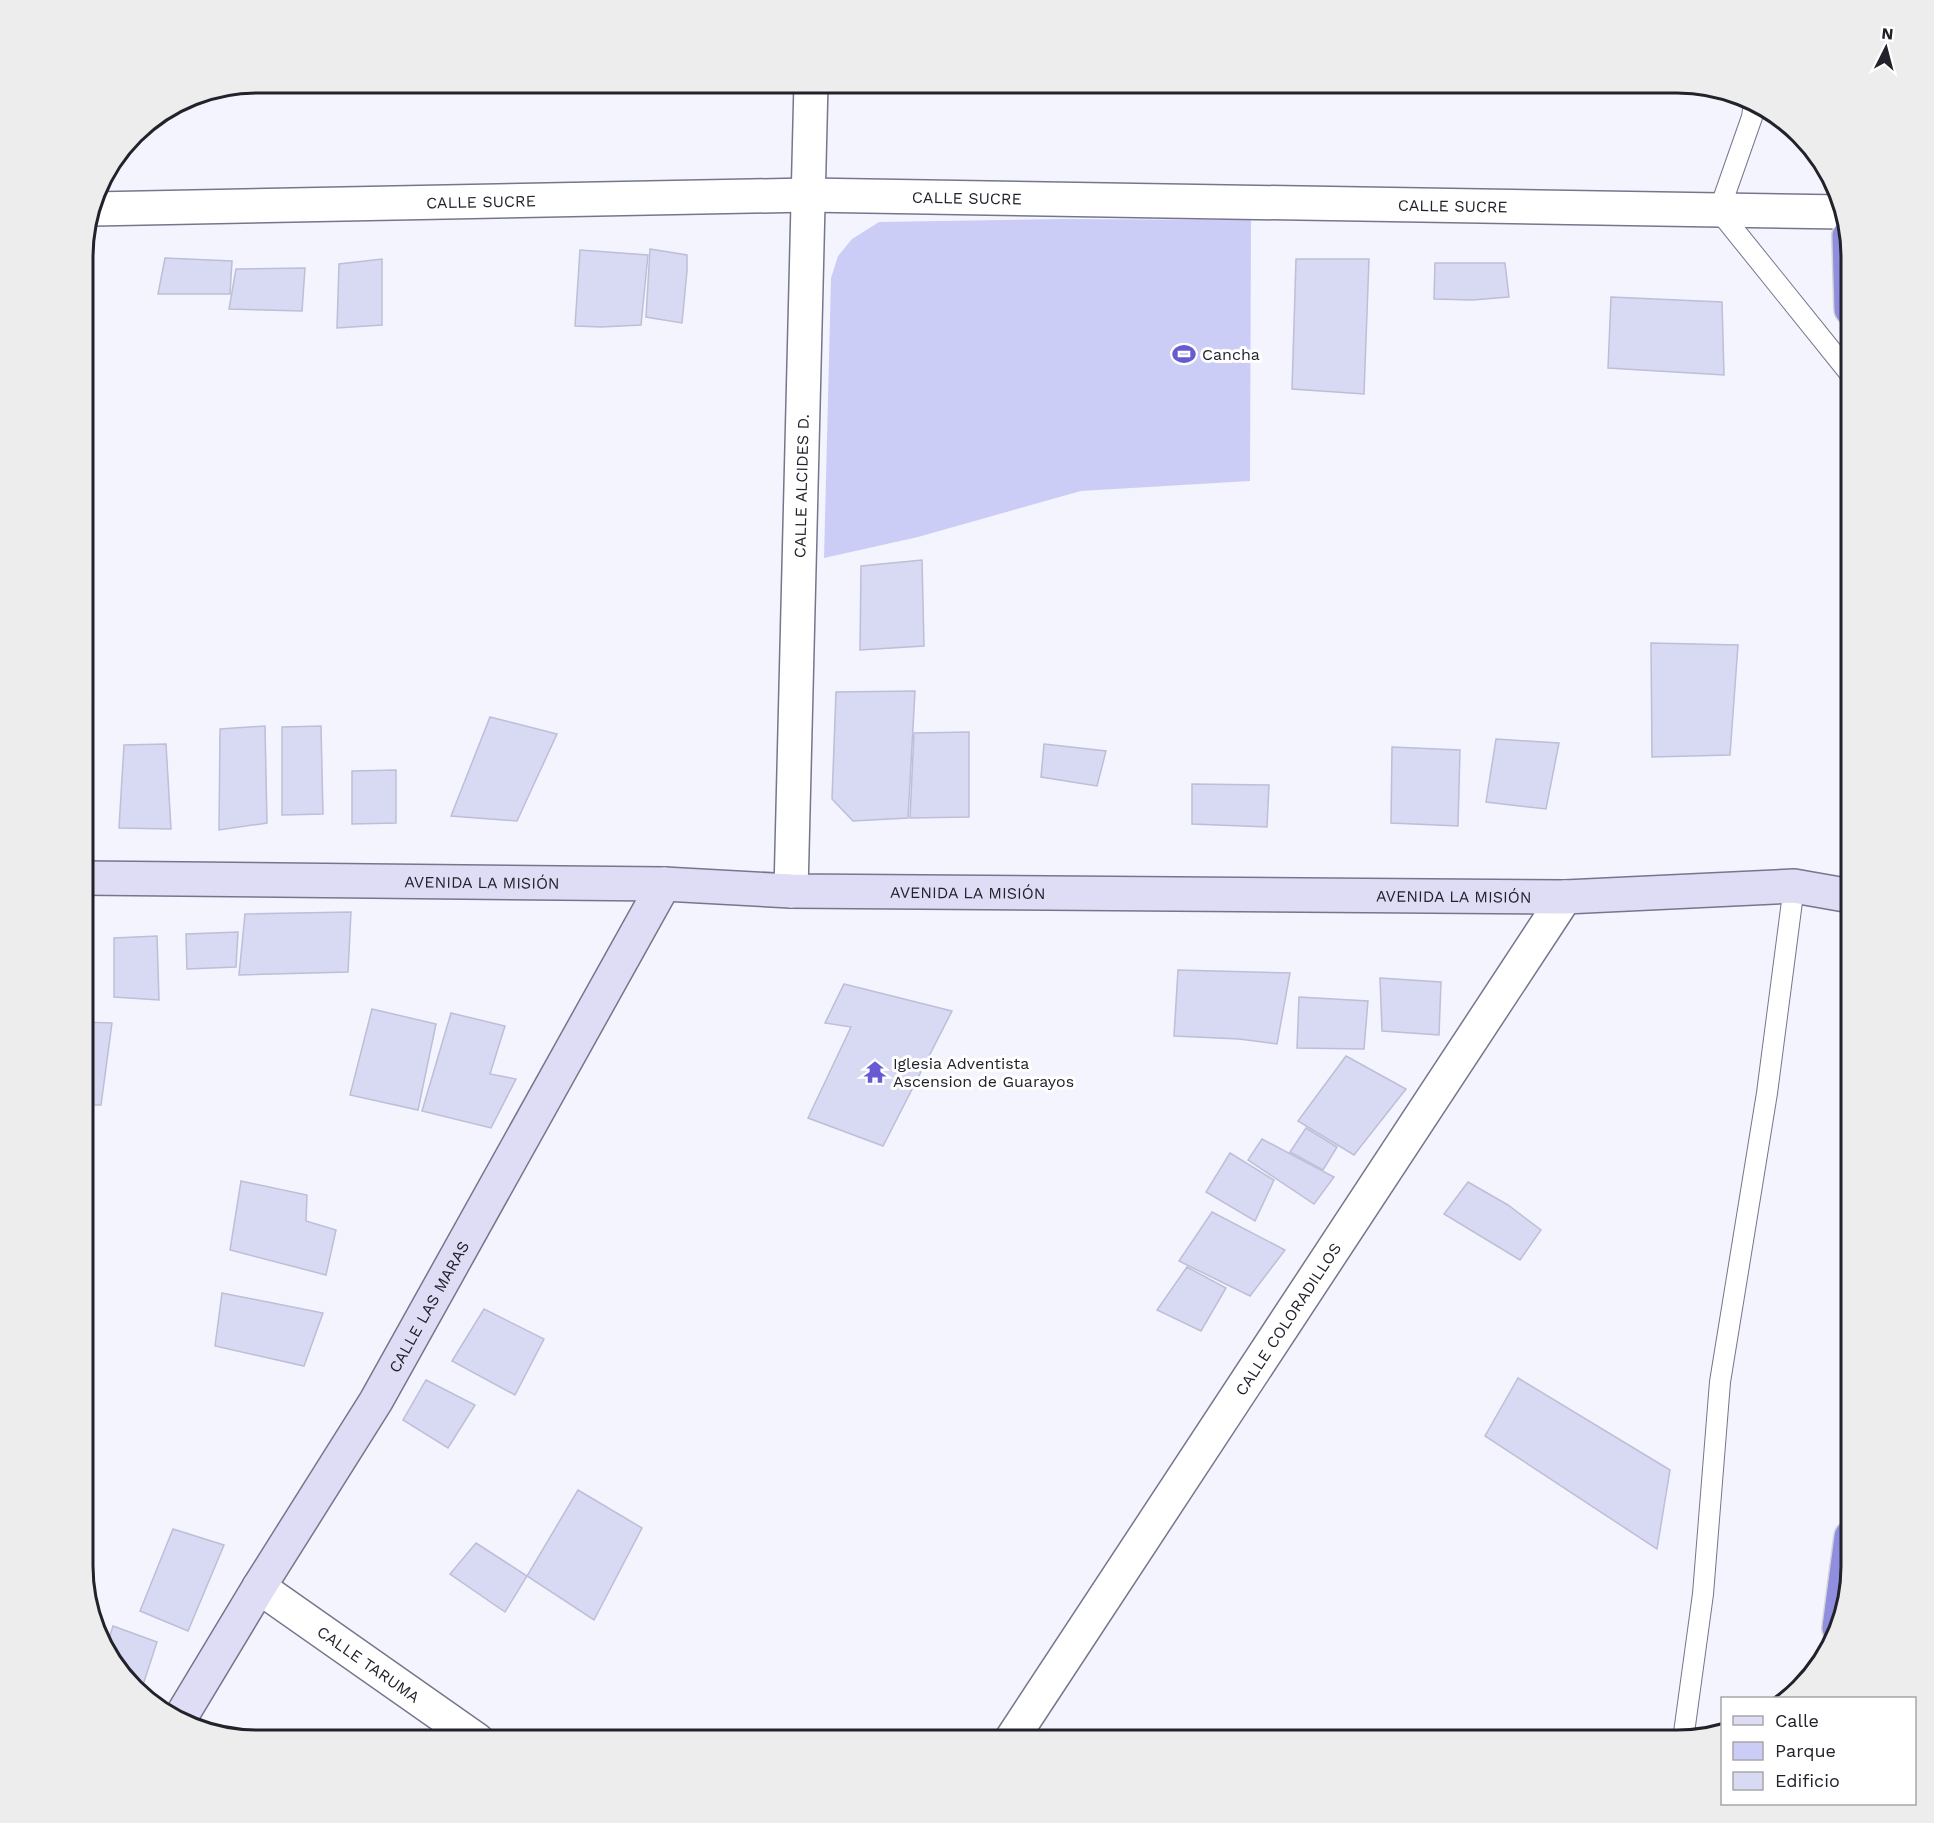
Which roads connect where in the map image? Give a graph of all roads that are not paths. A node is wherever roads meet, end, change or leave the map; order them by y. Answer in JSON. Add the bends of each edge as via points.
{"nodes":[{"id":1,"x":811,"y":93,"type":"edge"},
{"id":2,"x":1753,"y":112,"type":"edge"},
{"id":3,"x":807,"y":195,"type":"junction"},
{"id":4,"x":101,"y":209,"type":"edge"},
{"id":5,"x":1719,"y":212,"type":"junction"},
{"id":6,"x":1834,"y":212,"type":"edge"},
{"id":7,"x":1841,"y":363,"type":"edge"},
{"id":8,"x":93,"y":878,"type":"edge"},
{"id":9,"x":664,"y":884,"type":"junction"},
{"id":10,"x":1794,"y":886,"type":"junction"},
{"id":11,"x":791,"y":891,"type":"junction"},
{"id":12,"x":1841,"y":894,"type":"edge"},
{"id":13,"x":1565,"y":897,"type":"junction"},
{"id":14,"x":259,"y":1587,"type":"junction"},
{"id":15,"x":183,"y":1713,"type":"edge"},
{"id":16,"x":463,"y":1730,"type":"edge"},
{"id":17,"x":1018,"y":1730,"type":"edge"},
{"id":18,"x":1684,"y":1730,"type":"edge"}],
"edges":[{"from":1,"to":3,"type":"street","name":"CALLE ALCIDES D."},
{"from":2,"to":5,"type":"lane"},
{"from":3,"to":4,"type":"street","name":"CALLE SUCRE"},
{"from":3,"to":5,"type":"street","name":"CALLE SUCRE"},
{"from":3,"to":11,"type":"street","name":"CALLE ALCIDES D."},
{"from":5,"to":6,"type":"street","name":"CALLE SUCRE"},
{"from":5,"to":7,"type":"lane"},
{"from":8,"to":9,"type":"main road","name":"AVENIDA LA MISIÓN"},
{"from":9,"to":11,"type":"main road","name":"AVENIDA LA MISIÓN"},
{"from":9,"to":14,"type":"main road","name":"CALLE LAS MARAS","via":[[376,1401]]},
{"from":10,"to":12,"type":"main road","name":"AVENIDA LA MISIÓN"},
{"from":10,"to":13,"type":"main road","name":"AVENIDA LA MISIÓN"},
{"from":10,"to":18,"type":"lane","via":[[1767,1093],[1720,1382],[1703,1594]]},
{"from":11,"to":13,"type":"main road","name":"AVENIDA LA MISIÓN"},
{"from":13,"to":17,"type":"street","name":"CALLE COLORADILLOS"},
{"from":14,"to":15,"type":"main road","name":"CALLE LAS MARAS"},
{"from":14,"to":16,"type":"street","name":"CALLE TARUMA"}]}
